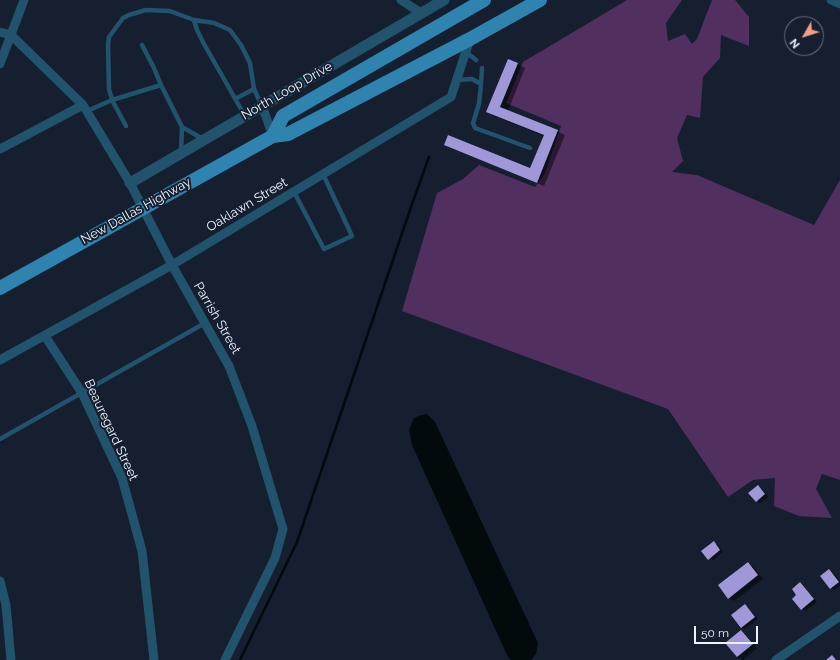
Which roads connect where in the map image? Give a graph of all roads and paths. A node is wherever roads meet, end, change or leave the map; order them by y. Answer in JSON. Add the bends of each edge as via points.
{"nodes":[{"id":1,"x":24,"y":0,"type":"edge"},
{"id":2,"x":401,"y":0,"type":"edge"},
{"id":3,"x":444,"y":0,"type":"edge"},
{"id":4,"x":484,"y":0,"type":"edge"},
{"id":5,"x":540,"y":0,"type":"edge"},
{"id":6,"x":831,"y":0,"type":"edge"},
{"id":7,"x":840,"y":4,"type":"edge"},
{"id":8,"x":421,"y":13,"type":"junction"},
{"id":9,"x":194,"y":20,"type":"junction"},
{"id":10,"x":0,"y":32,"type":"edge"},
{"id":11,"x":11,"y":35,"type":"junction"},
{"id":12,"x":142,"y":45,"type":"dead end"},
{"id":13,"x":468,"y":45,"type":"junction"},
{"id":14,"x":476,"y":60,"type":"dead end"},
{"id":15,"x":0,"y":64,"type":"edge"},
{"id":16,"x":482,"y":68,"type":"dead end"},
{"id":17,"x":457,"y":80,"type":"junction"},
{"id":18,"x":481,"y":84,"type":"junction"},
{"id":19,"x":161,"y":85,"type":"junction"},
{"id":20,"x":254,"y":89,"type":"junction"},
{"id":21,"x":235,"y":99,"type":"junction"},
{"id":22,"x":112,"y":100,"type":"junction"},
{"id":23,"x":262,"y":106,"type":"junction"},
{"id":24,"x":85,"y":108,"type":"junction"},
{"id":25,"x":245,"y":116,"type":"junction"},
{"id":26,"x":126,"y":126,"type":"dead end"},
{"id":27,"x":182,"y":127,"type":"junction"},
{"id":28,"x":273,"y":136,"type":"junction"},
{"id":29,"x":204,"y":140,"type":"junction"},
{"id":30,"x":530,"y":148,"type":"dead end"},
{"id":31,"x":0,"y":149,"type":"edge"},
{"id":32,"x":180,"y":154,"type":"junction"},
{"id":33,"x":323,"y":174,"type":"junction"},
{"id":34,"x":130,"y":183,"type":"junction"},
{"id":35,"x":294,"y":192,"type":"junction"},
{"id":36,"x":142,"y":207,"type":"junction"},
{"id":37,"x":172,"y":265,"type":"junction"},
{"id":38,"x":0,"y":288,"type":"edge"},
{"id":39,"x":205,"y":324,"type":"junction"},
{"id":40,"x":45,"y":336,"type":"junction"},
{"id":41,"x":0,"y":360,"type":"edge"},
{"id":42,"x":82,"y":393,"type":"junction"},
{"id":43,"x":0,"y":439,"type":"edge"},
{"id":44,"x":0,"y":582,"type":"edge"},
{"id":45,"x":840,"y":616,"type":"edge"},
{"id":46,"x":11,"y":660,"type":"edge"},
{"id":47,"x":154,"y":660,"type":"edge"},
{"id":48,"x":224,"y":660,"type":"edge"},
{"id":49,"x":776,"y":660,"type":"edge"}],
"edges":[{"from":1,"to":11,"type":"street"},
{"from":2,"to":8,"type":"street"},
{"from":3,"to":8,"type":"street","name":"North Loop Drive"},
{"from":4,"to":28,"type":"main road","via":[[283,116]]},
{"from":5,"to":13,"type":"main road"},
{"from":6,"to":7,"type":"street"},
{"from":8,"to":23,"type":"street","name":"North Loop Drive"},
{"from":9,"to":20,"type":"lane","via":[[214,23],[230,30],[250,62]]},
{"from":9,"to":21,"type":"lane","via":[[204,44]]},
{"from":9,"to":22,"type":"lane","via":[[170,10],[146,10],[123,18],[109,37],[109,89]]},
{"from":10,"to":11,"type":"street","name":"Parrish Street"},
{"from":11,"to":15,"type":"street"},
{"from":11,"to":24,"type":"street","name":"Parrish Street"},
{"from":12,"to":19,"type":"lane"},
{"from":13,"to":14,"type":"lane"},
{"from":13,"to":17,"type":"street","name":"Oaklawn Street"},
{"from":13,"to":28,"type":"main road","name":"New Dallas Highway","via":[[394,79],[288,134]]},
{"from":16,"to":18,"type":"lane"},
{"from":17,"to":18,"type":"lane","via":[[472,79]]},
{"from":17,"to":33,"type":"street","name":"Oaklawn Street","via":[[451,97]]},
{"from":18,"to":30,"type":"lane","via":[[479,104],[473,123],[475,128]]},
{"from":19,"to":22,"type":"lane"},
{"from":19,"to":27,"type":"lane"},
{"from":20,"to":21,"type":"lane"},
{"from":20,"to":23,"type":"lane"},
{"from":21,"to":25,"type":"lane"},
{"from":22,"to":24,"type":"lane"},
{"from":22,"to":26,"type":"lane"},
{"from":23,"to":25,"type":"street","name":"North Loop Drive"},
{"from":23,"to":28,"type":"street"},
{"from":24,"to":31,"type":"street"},
{"from":24,"to":34,"type":"street","name":"Parrish Street"},
{"from":25,"to":29,"type":"street","name":"North Loop Drive"},
{"from":27,"to":29,"type":"lane"},
{"from":27,"to":32,"type":"lane"},
{"from":28,"to":36,"type":"main road","name":"New Dallas Highway"},
{"from":29,"to":32,"type":"street","name":"North Loop Drive"},
{"from":32,"to":34,"type":"street","name":"North Loop Drive"},
{"from":33,"to":35,"type":"street","name":"Oaklawn Street"},
{"from":33,"to":35,"type":"lane","via":[[352,236],[324,250]]},
{"from":34,"to":36,"type":"street","name":"Parrish Street"},
{"from":35,"to":37,"type":"street","name":"Oaklawn Street"},
{"from":36,"to":37,"type":"street","name":"Parrish Street"},
{"from":36,"to":38,"type":"main road","name":"New Dallas Highway"},
{"from":37,"to":39,"type":"street","name":"Parrish Street"},
{"from":37,"to":40,"type":"street","name":"Oaklawn Street"},
{"from":39,"to":42,"type":"lane"},
{"from":39,"to":48,"type":"street","name":"Parrish Street","via":[[229,366],[252,426],[282,529],[275,558]]},
{"from":40,"to":41,"type":"street","name":"Oaklawn Street"},
{"from":40,"to":42,"type":"street","name":"Beauregard Street"},
{"from":42,"to":43,"type":"lane"},
{"from":42,"to":47,"type":"street","name":"Beauregard Street","via":[[122,478],[142,551]]},
{"from":44,"to":46,"type":"street","via":[[6,605]]},
{"from":45,"to":49,"type":"street"}]}
